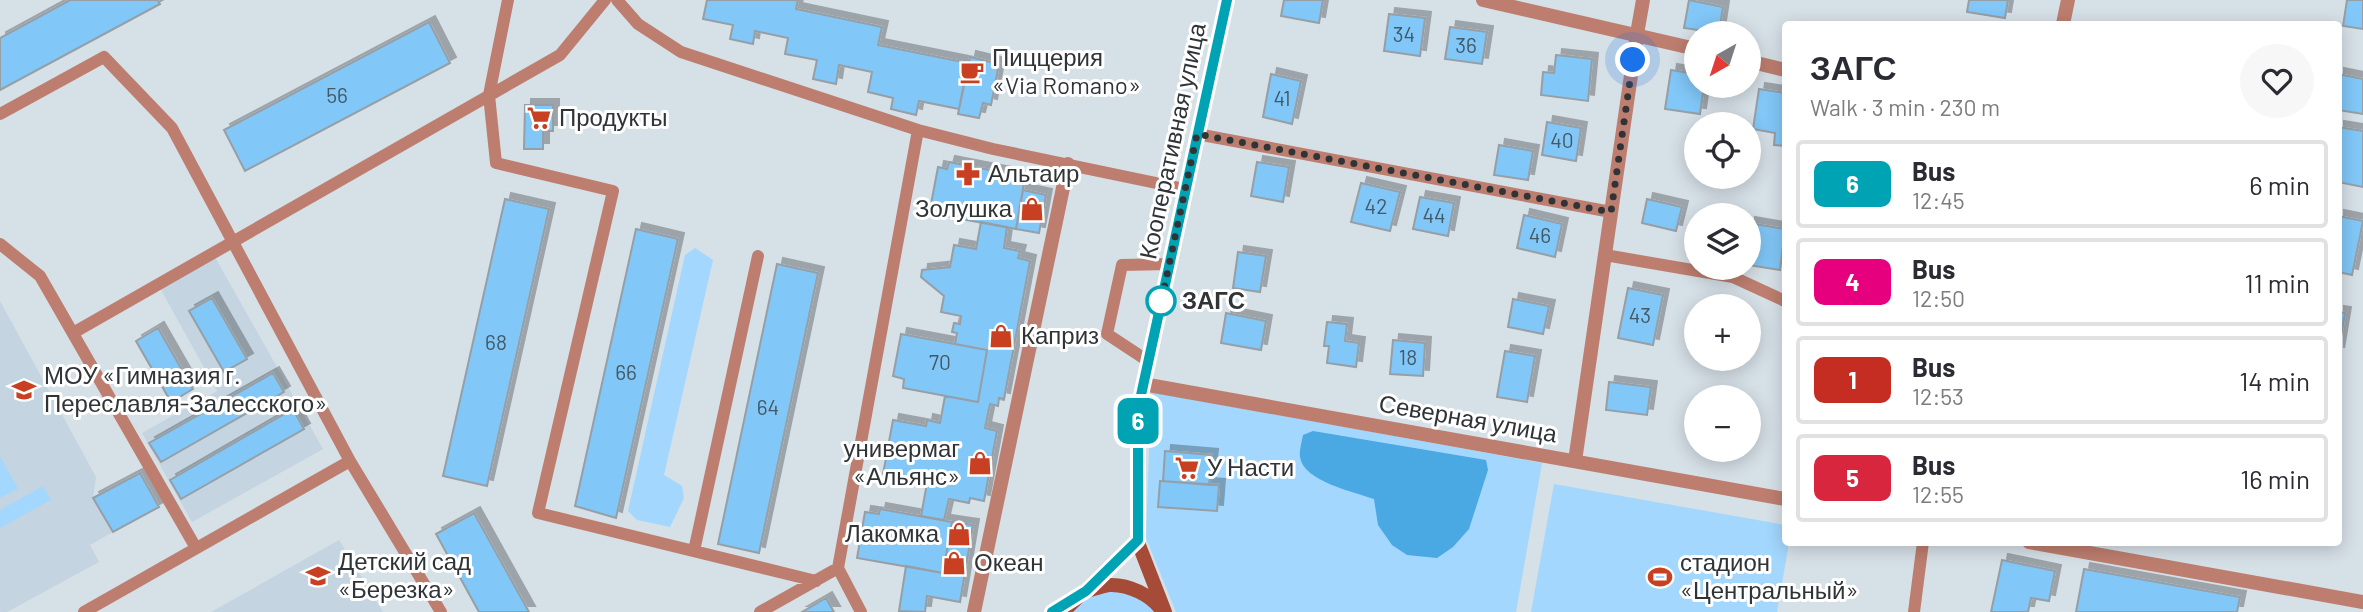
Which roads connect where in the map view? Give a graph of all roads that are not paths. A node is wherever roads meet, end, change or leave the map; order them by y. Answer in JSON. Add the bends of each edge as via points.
{"nodes":[{"id":1,"x":508,"y":0,"type":"edge"},
{"id":2,"x":605,"y":0,"type":"edge"},
{"id":3,"x":617,"y":0,"type":"edge"},
{"id":4,"x":1227,"y":0,"type":"edge"},
{"id":5,"x":1483,"y":0,"type":"edge"},
{"id":6,"x":1643,"y":0,"type":"edge"},
{"id":7,"x":2068,"y":0,"type":"edge"},
{"id":8,"x":2064,"y":21,"type":"edge"},
{"id":9,"x":1636,"y":34,"type":"junction"},
{"id":10,"x":1684,"y":45,"type":"edge"},
{"id":11,"x":1761,"y":64,"type":"edge"},
{"id":12,"x":1782,"y":69,"type":"edge"},
{"id":13,"x":489,"y":95,"type":"junction"},
{"id":14,"x":0,"y":114,"type":"edge"},
{"id":15,"x":918,"y":130,"type":"junction"},
{"id":16,"x":1197,"y":134,"type":"junction"},
{"id":17,"x":1068,"y":164,"type":"junction"},
{"id":18,"x":1185,"y":189,"type":"junction"},
{"id":19,"x":1611,"y":212,"type":"junction"},
{"id":20,"x":233,"y":242,"type":"junction"},
{"id":21,"x":1,"y":246,"type":"edge"},
{"id":22,"x":1605,"y":255,"type":"junction"},
{"id":23,"x":758,"y":256,"type":"dead end"},
{"id":24,"x":1169,"y":264,"type":"junction"},
{"id":25,"x":1782,"y":300,"type":"edge"},
{"id":26,"x":73,"y":333,"type":"junction"},
{"id":27,"x":1148,"y":361,"type":"junction"},
{"id":28,"x":1143,"y":384,"type":"junction"},
{"id":29,"x":350,"y":461,"type":"junction"},
{"id":30,"x":1575,"y":461,"type":"junction"},
{"id":31,"x":1782,"y":498,"type":"edge"},
{"id":32,"x":1138,"y":540,"type":"junction"},
{"id":33,"x":1922,"y":546,"type":"edge"},
{"id":34,"x":2051,"y":546,"type":"edge"},
{"id":35,"x":196,"y":548,"type":"junction"},
{"id":36,"x":694,"y":551,"type":"junction"},
{"id":37,"x":838,"y":568,"type":"junction"},
{"id":38,"x":816,"y":581,"type":"junction"},
{"id":39,"x":1086,"y":591,"type":"junction"},
{"id":40,"x":2363,"y":602,"type":"edge"},
{"id":41,"x":84,"y":612,"type":"edge"},
{"id":42,"x":441,"y":612,"type":"edge"},
{"id":43,"x":760,"y":612,"type":"edge"},
{"id":44,"x":861,"y":612,"type":"edge"},
{"id":45,"x":974,"y":612,"type":"edge"},
{"id":46,"x":1052,"y":612,"type":"edge"},
{"id":47,"x":1063,"y":612,"type":"edge"},
{"id":48,"x":1164,"y":612,"type":"edge"},
{"id":49,"x":1914,"y":612,"type":"edge"}],
"edges":[{"from":1,"to":13,"type":"lane"},
{"from":2,"to":13,"type":"lane","via":[[560,55]]},
{"from":3,"to":15,"type":"lane","via":[[638,24],[681,52]]},
{"from":4,"to":16,"type":"main road","name":"Кооперативная улица"},
{"from":5,"to":9,"type":"street"},
{"from":6,"to":9,"type":"street"},
{"from":7,"to":8,"type":"street"},
{"from":9,"to":10,"type":"street"},
{"from":9,"to":19,"type":"street"},
{"from":11,"to":12,"type":"street"},
{"from":13,"to":20,"type":"lane"},
{"from":13,"to":36,"type":"lane","via":[[496,163],[613,191],[538,513]]},
{"from":14,"to":20,"type":"lane","via":[[104,57],[172,128]]},
{"from":15,"to":17,"type":"lane"},
{"from":15,"to":37,"type":"lane"},
{"from":16,"to":18,"type":"main road","name":"Кооперативная улица"},
{"from":16,"to":19,"type":"lane"},
{"from":17,"to":18,"type":"lane"},
{"from":17,"to":45,"type":"street"},
{"from":18,"to":24,"type":"main road","name":"Кооперативная улица"},
{"from":19,"to":22,"type":"street"},
{"from":20,"to":26,"type":"lane"},
{"from":20,"to":29,"type":"lane"},
{"from":21,"to":26,"type":"lane","via":[[40,275]]},
{"from":22,"to":25,"type":"lane","via":[[1733,277]]},
{"from":22,"to":30,"type":"street"},
{"from":23,"to":36,"type":"lane"},
{"from":24,"to":27,"type":"main road","name":"Кооперативная улица"},
{"from":24,"to":27,"type":"lane","via":[[1122,265],[1107,334]]},
{"from":26,"to":35,"type":"lane"},
{"from":27,"to":28,"type":"main road","name":"Кооперативная улица"},
{"from":28,"to":30,"type":"street","name":"Северная улица"},
{"from":28,"to":32,"type":"main road","name":"Кооперативная улица","via":[[1138,409]]},
{"from":29,"to":35,"type":"lane"},
{"from":29,"to":42,"type":"lane"},
{"from":30,"to":31,"type":"street","name":"Северная улица"},
{"from":32,"to":39,"type":"main road"},
{"from":32,"to":48,"type":"main road"},
{"from":33,"to":49,"type":"lane"},
{"from":34,"to":40,"type":"street"},
{"from":35,"to":41,"type":"lane"},
{"from":36,"to":38,"type":"lane"},
{"from":37,"to":38,"type":"lane"},
{"from":37,"to":44,"type":"lane"},
{"from":38,"to":43,"type":"lane"},
{"from":39,"to":46,"type":"street"},
{"from":39,"to":47,"type":"main road"},
{"from":39,"to":48,"type":"main road","via":[[1109,585],[1140,591]]}]}
